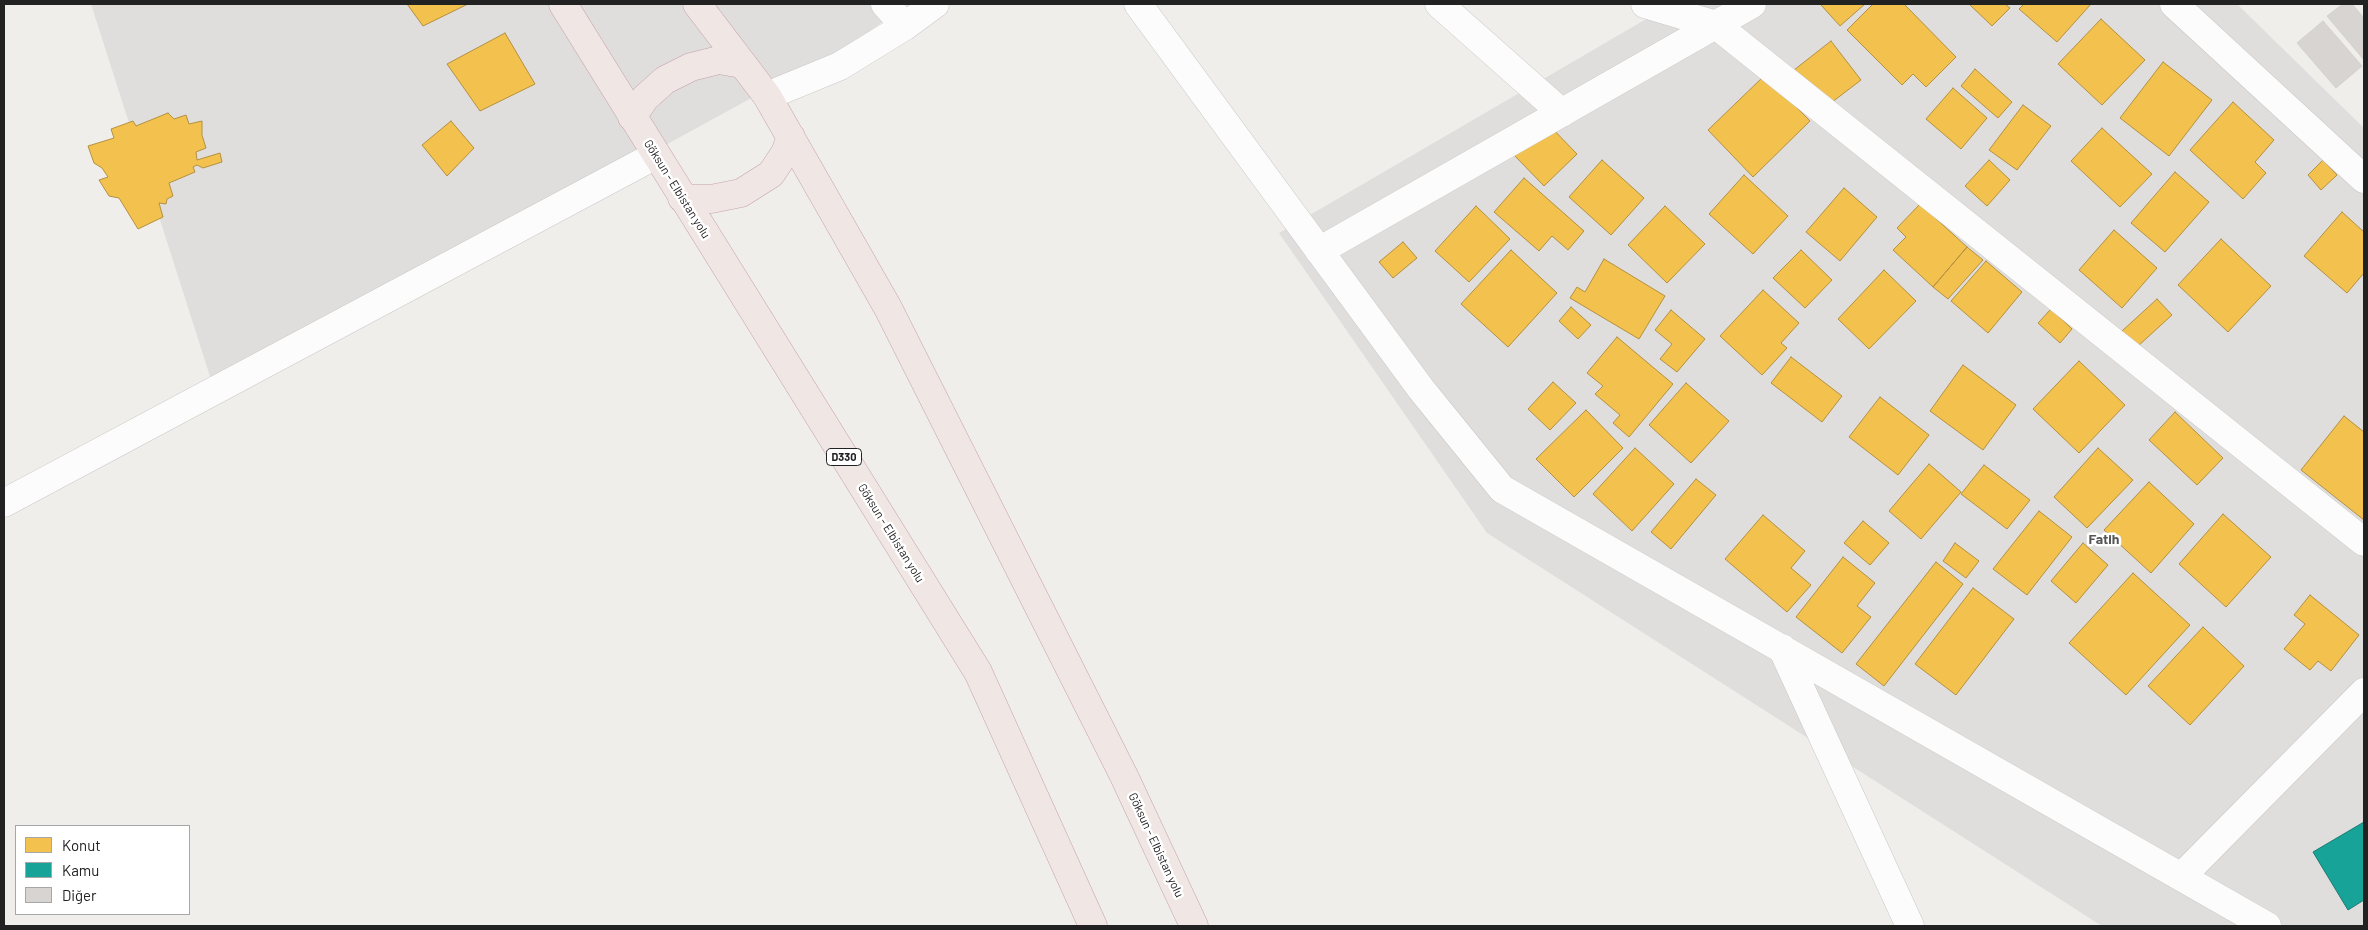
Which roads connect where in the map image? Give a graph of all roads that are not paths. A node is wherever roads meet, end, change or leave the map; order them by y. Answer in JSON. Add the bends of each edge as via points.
{"nodes":[{"id":1,"x":697,"y":4,"type":"edge"},
{"id":2,"x":885,"y":4,"type":"edge"},
{"id":3,"x":934,"y":4,"type":"edge"},
{"id":4,"x":1138,"y":4,"type":"edge"},
{"id":5,"x":1439,"y":4,"type":"edge"},
{"id":6,"x":1645,"y":4,"type":"edge"},
{"id":7,"x":1752,"y":4,"type":"edge"},
{"id":8,"x":2174,"y":4,"type":"edge"},
{"id":9,"x":562,"y":5,"type":"edge"},
{"id":10,"x":1716,"y":24,"type":"junction"},
{"id":11,"x":905,"y":26,"type":"junction"},
{"id":12,"x":742,"y":64,"type":"junction"},
{"id":13,"x":767,"y":96,"type":"junction"},
{"id":14,"x":1562,"y":112,"type":"junction"},
{"id":15,"x":632,"y":117,"type":"junction"},
{"id":16,"x":791,"y":137,"type":"junction"},
{"id":17,"x":656,"y":155,"type":"junction"},
{"id":18,"x":2364,"y":179,"type":"edge"},
{"id":19,"x":682,"y":198,"type":"junction"},
{"id":20,"x":1319,"y":251,"type":"junction"},
{"id":21,"x":4,"y":503,"type":"edge"},
{"id":22,"x":2364,"y":542,"type":"edge"},
{"id":23,"x":1782,"y":648,"type":"junction"},
{"id":24,"x":2364,"y":692,"type":"edge"},
{"id":25,"x":2182,"y":876,"type":"junction"},
{"id":26,"x":1093,"y":926,"type":"edge"},
{"id":27,"x":1194,"y":926,"type":"edge"},
{"id":28,"x":1910,"y":926,"type":"edge"},
{"id":29,"x":2267,"y":926,"type":"edge"}],
"edges":[{"from":1,"to":12,"type":"highway","name":"Göksun - Elbistan yolu"},
{"from":2,"to":11,"type":"street"},
{"from":3,"to":11,"type":"street"},
{"from":4,"to":20,"type":"street"},
{"from":5,"to":14,"type":"street"},
{"from":6,"to":10,"type":"street"},
{"from":7,"to":10,"type":"street"},
{"from":8,"to":18,"type":"street"},
{"from":9,"to":15,"type":"highway","name":"Göksun - Elbistan yolu","number":"D330"},
{"from":10,"to":14,"type":"street"},
{"from":10,"to":22,"type":"street"},
{"from":11,"to":13,"type":"street","via":[[840,66]]},
{"from":12,"to":13,"type":"highway","name":"Göksun - Elbistan yolu"},
{"from":12,"to":15,"type":"highway","via":[[719,60],[691,66],[665,80],[645,98]]},
{"from":13,"to":16,"type":"highway","name":"Göksun - Elbistan yolu"},
{"from":14,"to":20,"type":"street"},
{"from":15,"to":17,"type":"highway","name":"Göksun - Elbistan yolu","number":"D330"},
{"from":16,"to":19,"type":"highway","via":[[771,174],[741,193],[711,200]]},
{"from":16,"to":27,"type":"highway","name":"Göksun - Elbistan yolu","via":[[888,308],[1124,776]]},
{"from":17,"to":19,"type":"highway","name":"Göksun - Elbistan yolu","number":"D330"},
{"from":17,"to":21,"type":"street"},
{"from":19,"to":26,"type":"highway","name":"Göksun - Elbistan yolu","number":"D330","via":[[978,672]]},
{"from":20,"to":23,"type":"street","via":[[1421,390],[1502,489]]},
{"from":23,"to":25,"type":"street"},
{"from":23,"to":28,"type":"street"},
{"from":24,"to":25,"type":"street"},
{"from":25,"to":29,"type":"street"}]}
